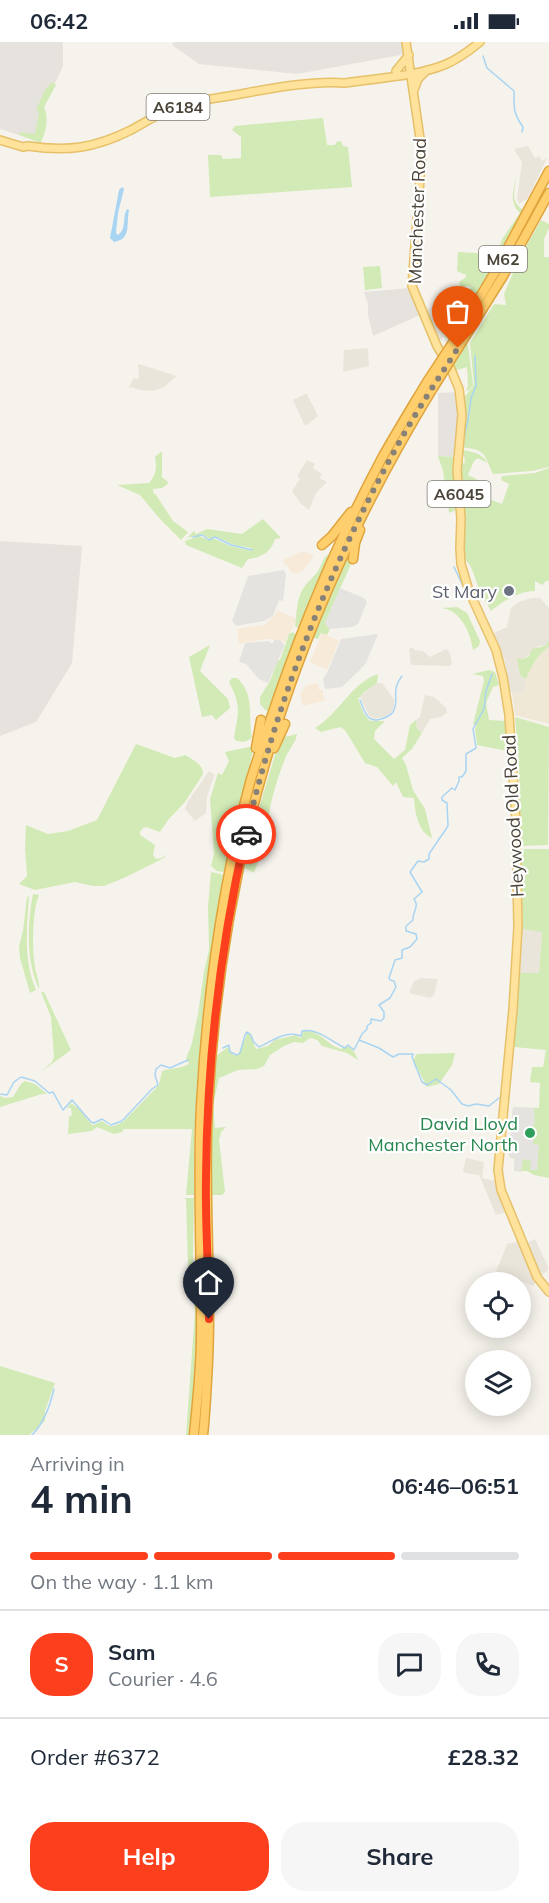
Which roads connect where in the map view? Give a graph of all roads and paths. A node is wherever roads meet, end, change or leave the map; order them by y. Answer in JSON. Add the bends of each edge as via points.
{"nodes":[{"id":1,"x":406,"y":42,"type":"edge"},
{"id":2,"x":477,"y":42,"type":"edge"},
{"id":3,"x":408,"y":55,"type":"junction"},
{"id":4,"x":427,"y":69,"type":"junction"},
{"id":5,"x":396,"y":71,"type":"junction"},
{"id":6,"x":411,"y":71,"type":"junction"},
{"id":7,"x":334,"y":82,"type":"junction"},
{"id":8,"x":414,"y":90,"type":"junction"},
{"id":9,"x":0,"y":135,"type":"edge"},
{"id":10,"x":0,"y":140,"type":"edge"},
{"id":11,"x":28,"y":146,"type":"junction"},
{"id":12,"x":549,"y":171,"type":"edge"},
{"id":13,"x":549,"y":192,"type":"edge"},
{"id":14,"x":435,"y":342,"type":"joint"},
{"id":15,"x":455,"y":346,"type":"junction"},
{"id":16,"x":430,"y":385,"type":"junction"},
{"id":17,"x":401,"y":439,"type":"junction"},
{"id":18,"x":383,"y":457,"type":"junction"},
{"id":19,"x":322,"y":545,"type":"dead end"},
{"id":20,"x":353,"y":559,"type":"dead end"},
{"id":21,"x":261,"y":720,"type":"dead end"},
{"id":22,"x":285,"y":723,"type":"dead end"},
{"id":23,"x":262,"y":770,"type":"junction"},
{"id":24,"x":251,"y":778,"type":"junction"},
{"id":25,"x":549,"y":1292,"type":"edge"},
{"id":26,"x":194,"y":1435,"type":"edge"},
{"id":27,"x":203,"y":1435,"type":"edge"}],
"edges":[{"from":1,"to":3,"type":"main road","name":"Manchester Road","number":"A6045"},
{"from":2,"to":4,"type":"main road","number":"A6184","via":[[462,56]]},
{"from":2,"to":6,"type":"main road","number":"A6184","via":[[442,63]]},
{"from":3,"to":5,"type":"main road"},
{"from":3,"to":6,"type":"main road","name":"Manchester Road","number":"A6045"},
{"from":4,"to":6,"type":"main road","number":"A6184"},
{"from":4,"to":8,"type":"main road"},
{"from":5,"to":6,"type":"main road","number":"A6184"},
{"from":5,"to":7,"type":"main road","number":"A6184"},
{"from":6,"to":7,"type":"main road","number":"A6184"},
{"from":6,"to":8,"type":"main road","name":"Manchester Road","number":"A6045"},
{"from":7,"to":11,"type":"main road","number":"A6184","via":[[184,104],[118,136],[78,149]]},
{"from":8,"to":14,"type":"main road","name":"Manchester Road","number":"A6045","via":[[422,152],[412,286]]},
{"from":9,"to":11,"type":"main road","number":"A6184"},
{"from":10,"to":11,"type":"main road","number":"A6184"},
{"from":12,"to":15,"type":"highway","number":"M62"},
{"from":13,"to":15,"type":"highway","number":"M62","via":[[503,276]]},
{"from":14,"to":25,"type":"main road","name":"Heywood Old Road","number":"A6045","via":[[460,394],[457,470],[461,564],[500,663],[512,762],[518,927],[498,1179],[537,1278]]},
{"from":15,"to":16,"type":"highway","number":"M62","bridge":true},
{"from":16,"to":17,"type":"highway","number":"M62"},
{"from":16,"to":18,"type":"highway","number":"M62"},
{"from":17,"to":20,"type":"highway","number":"M62","via":[[359,532]]},
{"from":17,"to":23,"type":"highway","number":"M62","via":[[315,617]]},
{"from":18,"to":19,"type":"highway","number":"M62","via":[[351,512]]},
{"from":18,"to":24,"type":"highway","number":"M62","via":[[310,614]]},
{"from":21,"to":24,"type":"highway","number":"M62"},
{"from":22,"to":23,"type":"highway","number":"M62"},
{"from":23,"to":27,"type":"highway","number":"M62","via":[[239,861],[216,1012],[206,1167],[210,1338]]},
{"from":24,"to":26,"type":"highway","number":"M62","via":[[221,920],[207,1014],[199,1181],[201,1340]]}]}
